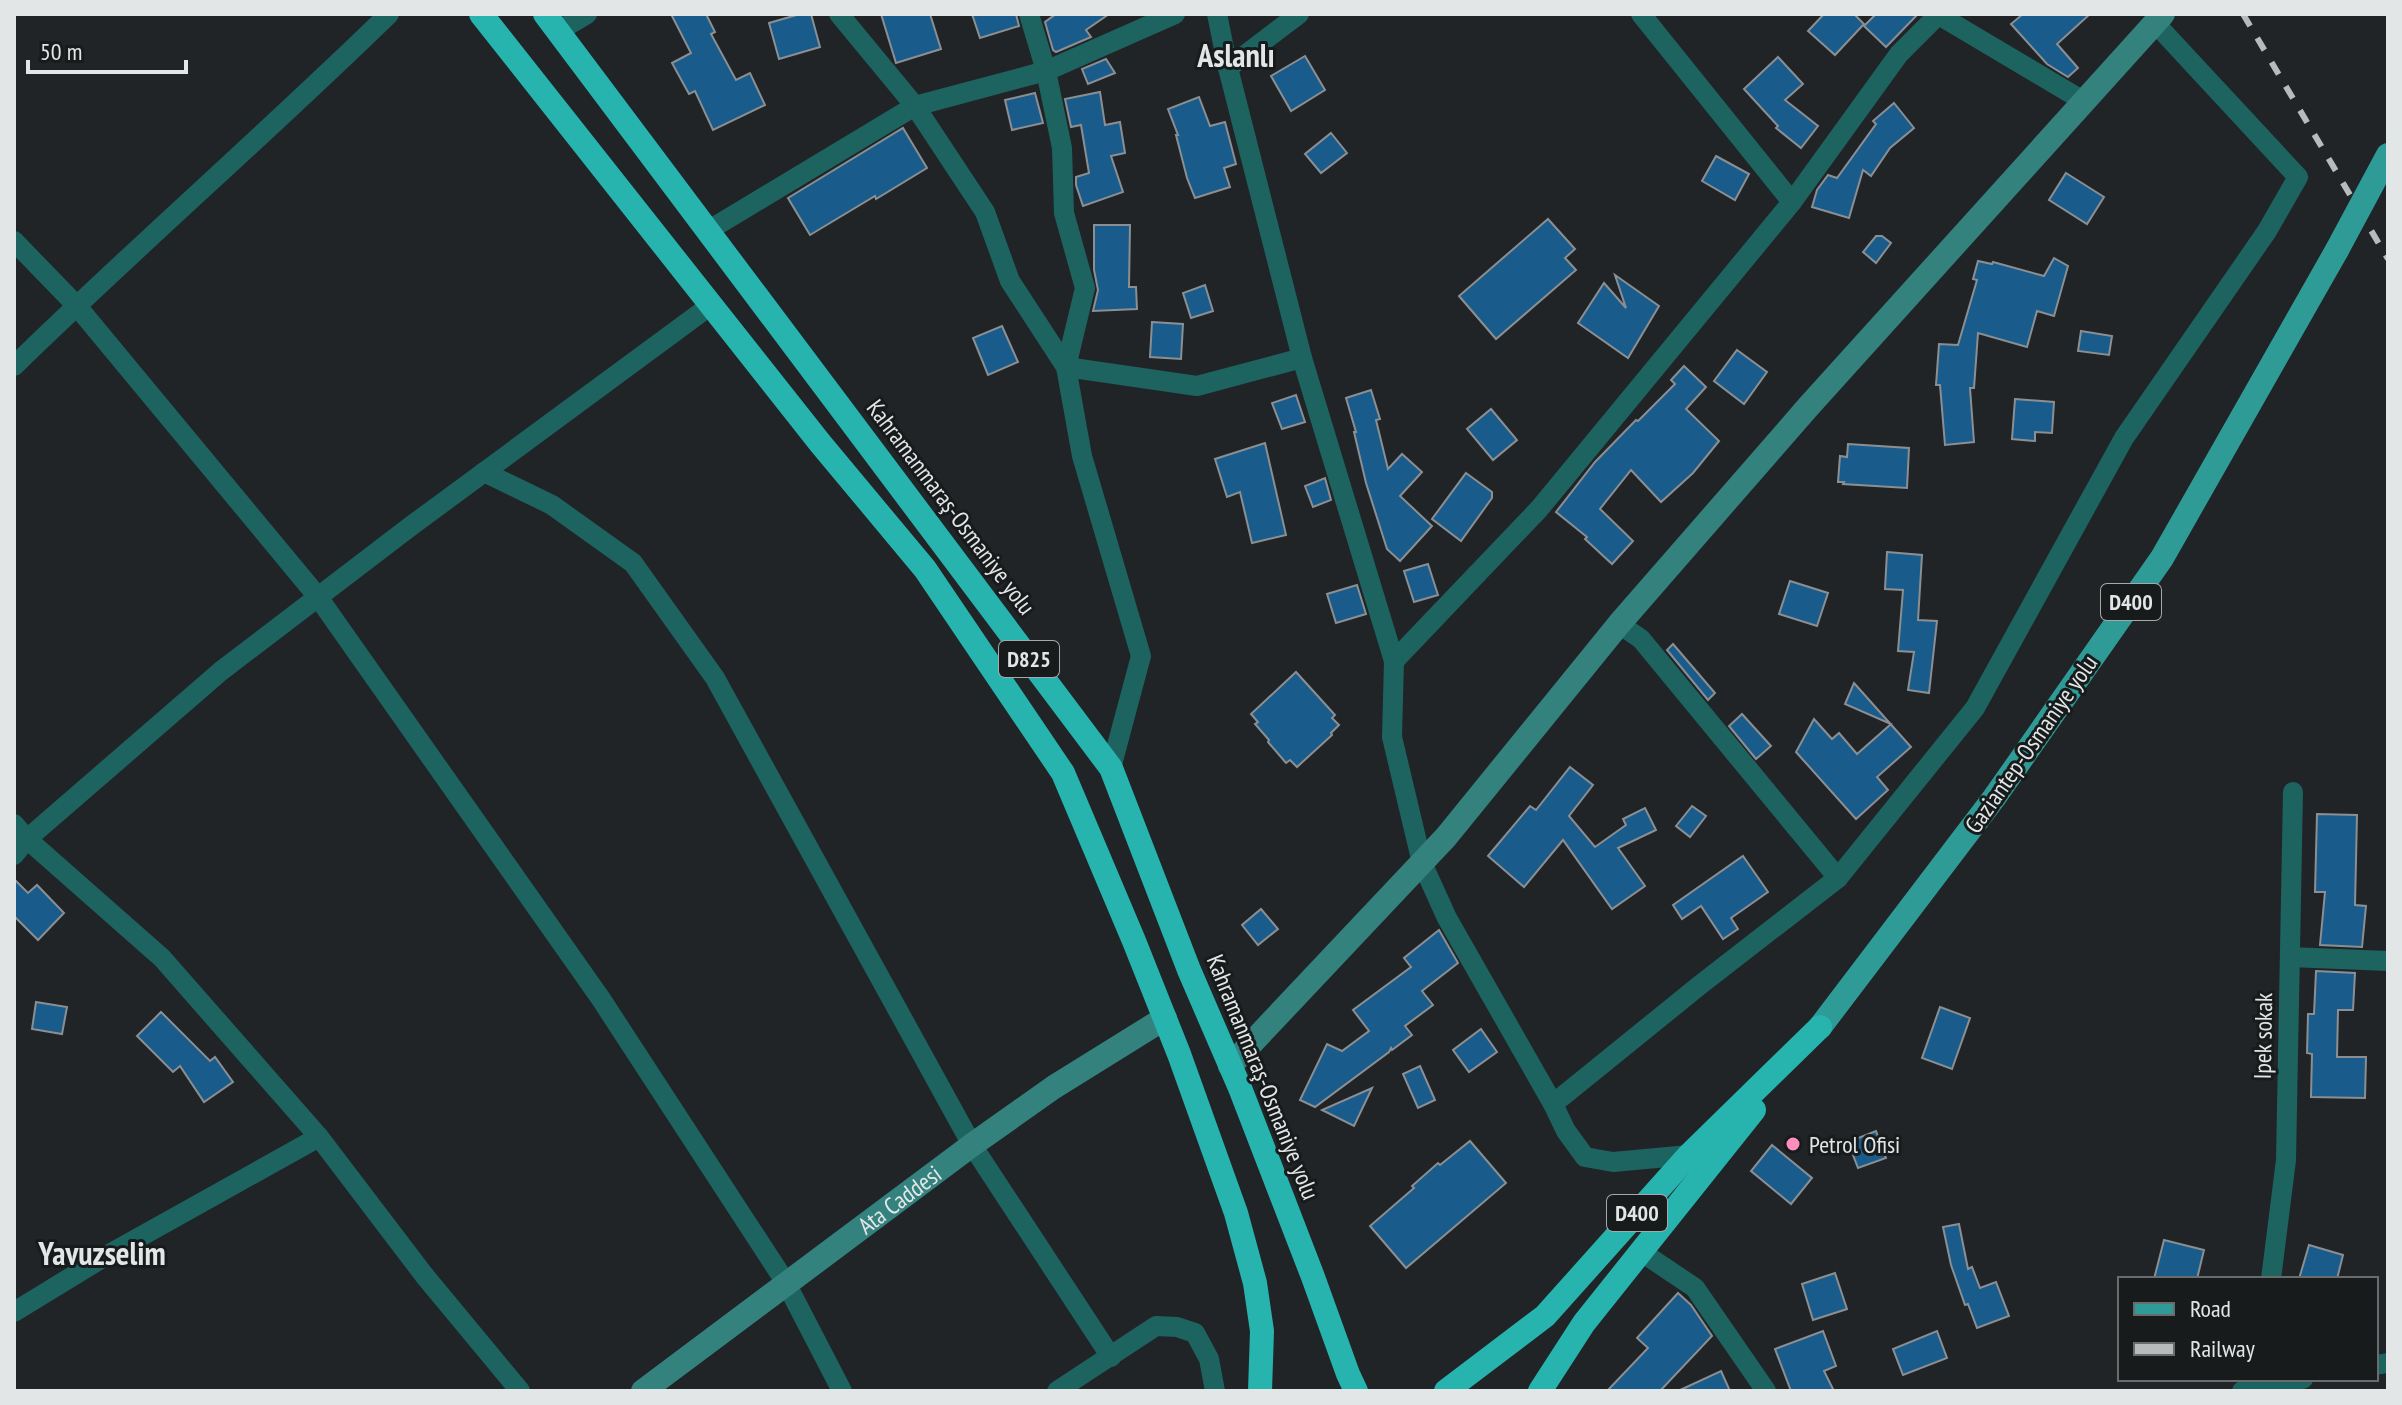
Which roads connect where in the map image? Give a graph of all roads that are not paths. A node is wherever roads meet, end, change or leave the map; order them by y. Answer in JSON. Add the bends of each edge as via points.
{"nodes":[{"id":1,"x":389,"y":14,"type":"edge"},
{"id":2,"x":481,"y":14,"type":"edge"},
{"id":3,"x":587,"y":14,"type":"edge"},
{"id":4,"x":839,"y":14,"type":"edge"},
{"id":5,"x":1029,"y":14,"type":"edge"},
{"id":6,"x":1175,"y":14,"type":"edge"},
{"id":7,"x":1217,"y":14,"type":"edge"},
{"id":8,"x":1299,"y":14,"type":"edge"},
{"id":9,"x":1641,"y":14,"type":"edge"},
{"id":10,"x":1938,"y":14,"type":"edge"},
{"id":11,"x":2159,"y":19,"type":"edge"},
{"id":12,"x":552,"y":23,"type":"edge"},
{"id":13,"x":1228,"y":68,"type":"junction"},
{"id":14,"x":1046,"y":71,"type":"junction"},
{"id":15,"x":2085,"y":102,"type":"junction"},
{"id":16,"x":915,"y":106,"type":"junction"},
{"id":17,"x":2388,"y":155,"type":"edge"},
{"id":18,"x":1792,"y":202,"type":"junction"},
{"id":19,"x":709,"y":230,"type":"junction"},
{"id":20,"x":14,"y":241,"type":"edge"},
{"id":21,"x":76,"y":305,"type":"junction"},
{"id":22,"x":711,"y":305,"type":"junction"},
{"id":23,"x":1302,"y":358,"type":"junction"},
{"id":24,"x":14,"y":366,"type":"edge"},
{"id":25,"x":1066,"y":367,"type":"junction"},
{"id":26,"x":484,"y":472,"type":"junction"},
{"id":27,"x":318,"y":597,"type":"junction"},
{"id":28,"x":1619,"y":624,"type":"junction"},
{"id":29,"x":1394,"y":661,"type":"junction"},
{"id":30,"x":1111,"y":768,"type":"junction"},
{"id":31,"x":2293,"y":792,"type":"dead end"},
{"id":32,"x":18,"y":839,"type":"edge"},
{"id":33,"x":1422,"y":863,"type":"junction"},
{"id":34,"x":1838,"y":878,"type":"junction"},
{"id":35,"x":2290,"y":957,"type":"junction"},
{"id":36,"x":2388,"y":961,"type":"edge"},
{"id":37,"x":1165,"y":1018,"type":"junction"},
{"id":38,"x":1820,"y":1027,"type":"junction"},
{"id":39,"x":1230,"y":1066,"type":"junction"},
{"id":40,"x":1553,"y":1104,"type":"junction"},
{"id":41,"x":319,"y":1137,"type":"junction"},
{"id":42,"x":972,"y":1145,"type":"junction"},
{"id":43,"x":1689,"y":1155,"type":"junction"},
{"id":44,"x":1640,"y":1251,"type":"junction"},
{"id":45,"x":2271,"y":1277,"type":"edge"},
{"id":46,"x":786,"y":1283,"type":"junction"},
{"id":47,"x":14,"y":1312,"type":"edge"},
{"id":48,"x":1111,"y":1357,"type":"junction"},
{"id":49,"x":2289,"y":1381,"type":"edge"},
{"id":50,"x":2253,"y":1386,"type":"edge"},
{"id":51,"x":520,"y":1391,"type":"edge"},
{"id":52,"x":643,"y":1391,"type":"edge"},
{"id":53,"x":842,"y":1391,"type":"edge"},
{"id":54,"x":1057,"y":1391,"type":"edge"},
{"id":55,"x":1215,"y":1391,"type":"edge"},
{"id":56,"x":1260,"y":1391,"type":"edge"},
{"id":57,"x":1356,"y":1391,"type":"edge"},
{"id":58,"x":1446,"y":1391,"type":"edge"},
{"id":59,"x":1540,"y":1391,"type":"edge"},
{"id":60,"x":1766,"y":1391,"type":"edge"}],
"edges":[{"from":1,"to":21,"type":"street"},
{"from":2,"to":22,"type":"highway","number":"D825"},
{"from":3,"to":12,"type":"street"},
{"from":4,"to":16,"type":"street"},
{"from":5,"to":14,"type":"street"},
{"from":6,"to":14,"type":"street"},
{"from":7,"to":13,"type":"street"},
{"from":8,"to":13,"type":"street"},
{"from":9,"to":18,"type":"street"},
{"from":10,"to":15,"type":"street"},
{"from":10,"to":18,"type":"street","via":[[1899,54]]},
{"from":11,"to":15,"type":"street"},
{"from":11,"to":34,"type":"street","via":[[2298,177],[2267,231],[2124,438],[1975,708]]},
{"from":12,"to":19,"type":"highway","name":"Kahramanmaraş-Osmaniye yolu","number":"D825"},
{"from":13,"to":23,"type":"street"},
{"from":14,"to":16,"type":"street"},
{"from":14,"to":25,"type":"street","via":[[1062,148],[1064,213],[1085,288]]},
{"from":15,"to":28,"type":"street"},
{"from":16,"to":19,"type":"street"},
{"from":16,"to":25,"type":"street","via":[[985,212],[1010,281]]},
{"from":17,"to":38,"type":"main road","name":"Gaziantep-Osmaniye yolu","number":"D400","bridge":true,"via":[[2162,558],[1994,798]]},
{"from":18,"to":29,"type":"street","via":[[1539,509]]},
{"from":19,"to":30,"type":"highway","name":"Kahramanmaraş-Osmaniye yolu","number":"D825"},
{"from":20,"to":21,"type":"street"},
{"from":21,"to":24,"type":"street"},
{"from":21,"to":27,"type":"street"},
{"from":22,"to":26,"type":"street"},
{"from":22,"to":37,"type":"highway","number":"D825","via":[[925,569],[1063,773]]},
{"from":23,"to":25,"type":"street","via":[[1197,386]]},
{"from":23,"to":29,"type":"street"},
{"from":25,"to":30,"type":"street","via":[[1082,456],[1141,656]]},
{"from":26,"to":27,"type":"street"},
{"from":26,"to":42,"type":"street","via":[[552,505],[633,563],[715,678]]},
{"from":27,"to":32,"type":"street"},
{"from":27,"to":46,"type":"street","via":[[601,999]]},
{"from":28,"to":33,"type":"street"},
{"from":28,"to":34,"type":"street","via":[[1641,639]]},
{"from":29,"to":33,"type":"street","via":[[1392,737]]},
{"from":30,"to":39,"type":"highway","name":"Kahramanmaraş-Osmaniye yolu","number":"D825"},
{"from":31,"to":35,"type":"street","name":"Ipek sokak"},
{"from":32,"to":41,"type":"street","via":[[162,958]]},
{"from":33,"to":39,"type":"street"},
{"from":33,"to":40,"type":"street","via":[[1447,918]]},
{"from":34,"to":40,"type":"street"},
{"from":35,"to":36,"type":"street"},
{"from":35,"to":45,"type":"street","name":"Ipek sokak","via":[[2286,1160]]},
{"from":37,"to":42,"type":"street","name":"Ata Caddesi"},
{"from":37,"to":56,"type":"highway","number":"D825","via":[[1236,1213],[1255,1283],[1262,1331]]},
{"from":38,"to":43,"type":"highway","number":"D400"},
{"from":38,"to":44,"type":"highway","number":"D400"},
{"from":39,"to":57,"type":"highway","name":"Kahramanmaraş-Osmaniye yolu","number":"D825"},
{"from":40,"to":43,"type":"street","via":[[1585,1157],[1613,1162]]},
{"from":41,"to":47,"type":"street"},
{"from":41,"to":51,"type":"street"},
{"from":42,"to":46,"type":"street","name":"Ata Caddesi"},
{"from":42,"to":48,"type":"street"},
{"from":43,"to":58,"type":"highway","number":"D400","via":[[1545,1316]]},
{"from":44,"to":59,"type":"highway","number":"D400"},
{"from":44,"to":60,"type":"street","via":[[1695,1288]]},
{"from":46,"to":52,"type":"street","name":"Ata Caddesi"},
{"from":46,"to":53,"type":"street"},
{"from":48,"to":54,"type":"street"},
{"from":48,"to":55,"type":"street","via":[[1156,1326],[1177,1327],[1195,1333],[1209,1359]]},
{"from":49,"to":50,"type":"street"}]}
